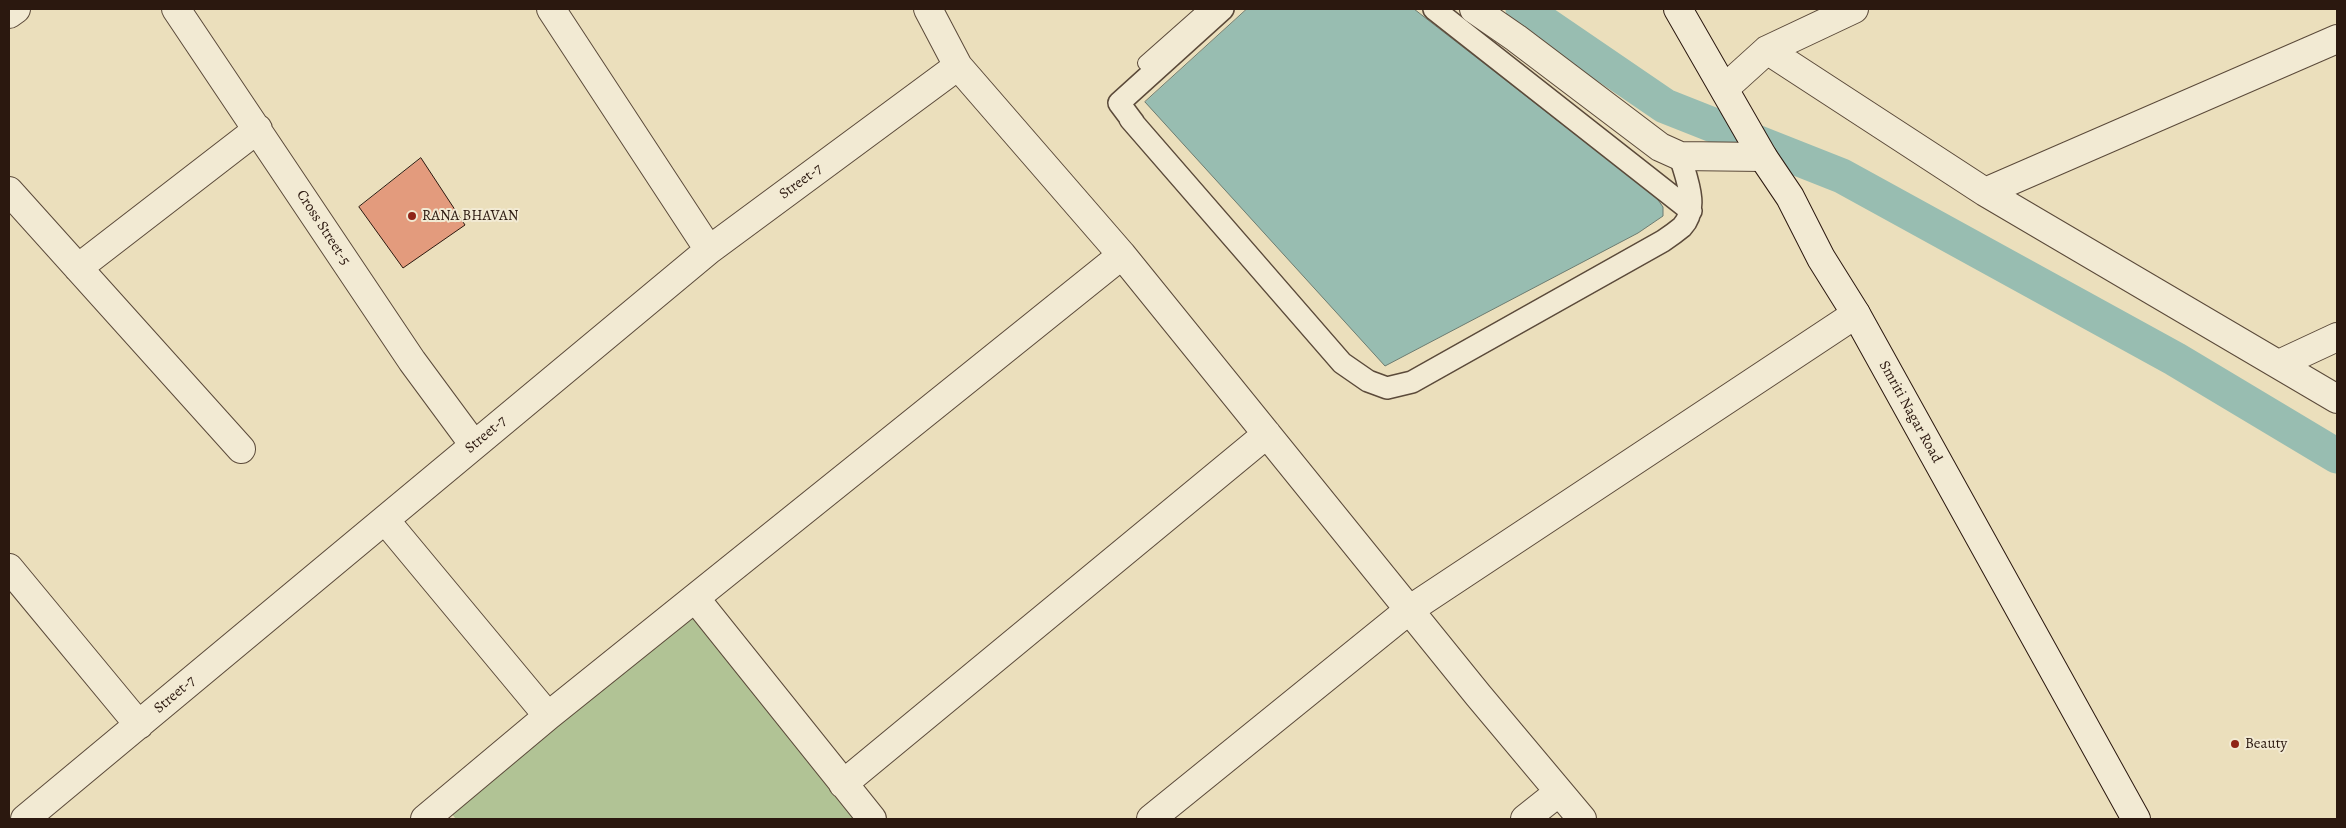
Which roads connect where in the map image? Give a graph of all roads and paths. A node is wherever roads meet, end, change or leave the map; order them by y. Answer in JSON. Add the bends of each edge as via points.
{"nodes":[{"id":1,"x":16,"y":9,"type":"edge"},
{"id":2,"x":176,"y":9,"type":"edge"},
{"id":3,"x":551,"y":9,"type":"edge"},
{"id":4,"x":928,"y":9,"type":"edge"},
{"id":5,"x":1206,"y":9,"type":"edge"},
{"id":6,"x":1223,"y":9,"type":"edge"},
{"id":7,"x":1434,"y":9,"type":"edge"},
{"id":8,"x":1474,"y":9,"type":"edge"},
{"id":9,"x":1678,"y":9,"type":"edge"},
{"id":10,"x":1854,"y":9,"type":"edge"},
{"id":11,"x":9,"y":14,"type":"edge"},
{"id":12,"x":2337,"y":39,"type":"edge"},
{"id":13,"x":1767,"y":50,"type":"junction"},
{"id":14,"x":1145,"y":63,"type":"dead end"},
{"id":15,"x":958,"y":66,"type":"junction"},
{"id":16,"x":1725,"y":88,"type":"junction"},
{"id":17,"x":258,"y":129,"type":"junction"},
{"id":18,"x":1680,"y":156,"type":"junction"},
{"id":19,"x":1762,"y":157,"type":"junction"},
{"id":20,"x":9,"y":192,"type":"edge"},
{"id":21,"x":1985,"y":192,"type":"junction"},
{"id":22,"x":1691,"y":211,"type":"junction"},
{"id":23,"x":710,"y":250,"type":"junction"},
{"id":24,"x":1122,"y":255,"type":"junction"},
{"id":25,"x":78,"y":268,"type":"junction"},
{"id":26,"x":1856,"y":314,"type":"junction"},
{"id":27,"x":2337,"y":336,"type":"edge"},
{"id":28,"x":2279,"y":364,"type":"junction"},
{"id":29,"x":2337,"y":399,"type":"edge"},
{"id":30,"x":1267,"y":434,"type":"junction"},
{"id":31,"x":474,"y":445,"type":"junction"},
{"id":32,"x":241,"y":450,"type":"dead end"},
{"id":33,"x":384,"y":520,"type":"junction"},
{"id":34,"x":9,"y":568,"type":"edge"},
{"id":35,"x":695,"y":598,"type":"junction"},
{"id":36,"x":1409,"y":610,"type":"junction"},
{"id":37,"x":548,"y":716,"type":"junction"},
{"id":38,"x":139,"y":725,"type":"junction"},
{"id":39,"x":843,"y":784,"type":"junction"},
{"id":40,"x":1558,"y":792,"type":"junction"},
{"id":41,"x":441,"y":814,"type":"edge"},
{"id":42,"x":25,"y":819,"type":"edge"},
{"id":43,"x":872,"y":819,"type":"edge"},
{"id":44,"x":1151,"y":819,"type":"edge"},
{"id":45,"x":1525,"y":819,"type":"edge"},
{"id":46,"x":1582,"y":819,"type":"edge"},
{"id":47,"x":2136,"y":819,"type":"edge"}],
"edges":[{"from":1,"to":11,"type":"street"},
{"from":2,"to":17,"type":"street","name":"Cross Street-5"},
{"from":3,"to":23,"type":"street"},
{"from":4,"to":15,"type":"street"},
{"from":5,"to":14,"type":"lane"},
{"from":6,"to":22,"type":"street","via":[[1119,103],[1342,363],[1368,381],[1387,388],[1412,382],[1663,241],[1683,226]]},
{"from":7,"to":22,"type":"street"},
{"from":8,"to":18,"type":"street","via":[[1634,129]]},
{"from":9,"to":16,"type":"street","name":"Smriti Nagar Road"},
{"from":10,"to":13,"type":"street"},
{"from":12,"to":21,"type":"street"},
{"from":13,"to":16,"type":"street"},
{"from":13,"to":21,"type":"street"},
{"from":15,"to":23,"type":"street","name":"Street-7"},
{"from":15,"to":24,"type":"street"},
{"from":16,"to":19,"type":"street","name":"Smriti Nagar Road"},
{"from":17,"to":25,"type":"street"},
{"from":17,"to":31,"type":"street","name":"Cross Street-5","via":[[412,362]]},
{"from":18,"to":19,"type":"street"},
{"from":18,"to":22,"type":"street"},
{"from":19,"to":26,"type":"street","name":"Smriti Nagar Road","via":[[1790,197]]},
{"from":20,"to":25,"type":"street"},
{"from":21,"to":28,"type":"street"},
{"from":23,"to":31,"type":"street","name":"Street-7"},
{"from":24,"to":30,"type":"street"},
{"from":24,"to":35,"type":"street"},
{"from":25,"to":32,"type":"street"},
{"from":26,"to":36,"type":"street"},
{"from":26,"to":47,"type":"street","name":"Smriti Nagar Road"},
{"from":27,"to":28,"type":"street"},
{"from":28,"to":29,"type":"street"},
{"from":30,"to":36,"type":"street"},
{"from":30,"to":39,"type":"street"},
{"from":31,"to":33,"type":"street","name":"Street-7"},
{"from":33,"to":37,"type":"street"},
{"from":33,"to":38,"type":"street","name":"Street-7"},
{"from":34,"to":38,"type":"street"},
{"from":35,"to":37,"type":"street"},
{"from":35,"to":39,"type":"street"},
{"from":36,"to":40,"type":"street"},
{"from":36,"to":44,"type":"street"},
{"from":37,"to":41,"type":"street"},
{"from":38,"to":42,"type":"street","name":"Street-7"},
{"from":39,"to":43,"type":"street"},
{"from":40,"to":45,"type":"street"},
{"from":40,"to":46,"type":"street"}]}
